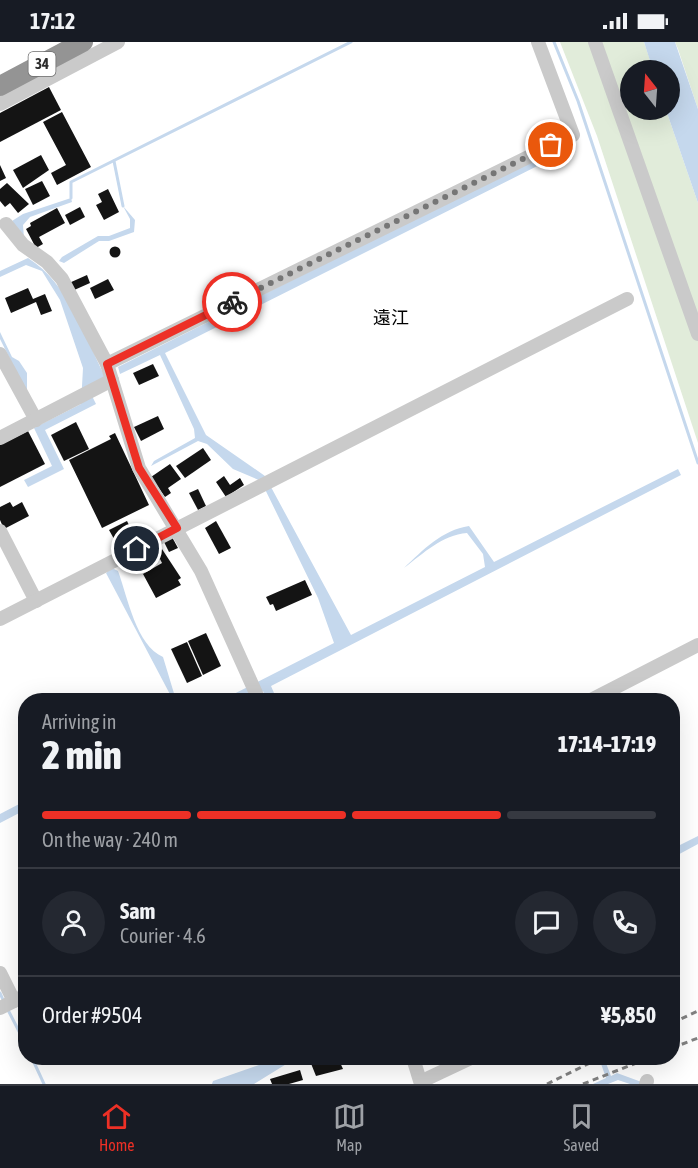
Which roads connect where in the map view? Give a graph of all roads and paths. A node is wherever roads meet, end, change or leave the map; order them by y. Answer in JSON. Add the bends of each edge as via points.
{"nodes":[{"id":1,"x":55,"y":42,"type":"edge"},
{"id":2,"x":83,"y":42,"type":"edge"},
{"id":3,"x":118,"y":42,"type":"edge"},
{"id":4,"x":538,"y":42,"type":"edge"},
{"id":5,"x":595,"y":42,"type":"edge"},
{"id":6,"x":0,"y":71,"type":"edge"},
{"id":7,"x":0,"y":86,"type":"edge"},
{"id":8,"x":0,"y":104,"type":"edge"},
{"id":9,"x":2,"y":222,"type":"edge"},
{"id":10,"x":627,"y":299,"type":"dead end"},
{"id":11,"x":698,"y":334,"type":"edge"},
{"id":12,"x":0,"y":354,"type":"edge"},
{"id":13,"x":107,"y":364,"type":"junction"},
{"id":14,"x":112,"y":380,"type":"junction"},
{"id":15,"x":36,"y":420,"type":"junction"},
{"id":16,"x":0,"y":438,"type":"edge"},
{"id":17,"x":177,"y":528,"type":"junction"},
{"id":18,"x":0,"y":531,"type":"edge"},
{"id":19,"x":4,"y":547,"type":"edge"},
{"id":20,"x":36,"y":601,"type":"junction"},
{"id":21,"x":0,"y":619,"type":"edge"},
{"id":22,"x":698,"y":645,"type":"edge"},
{"id":23,"x":256,"y":693,"type":"edge"},
{"id":24,"x":605,"y":693,"type":"edge"},
{"id":25,"x":0,"y":974,"type":"edge"},
{"id":26,"x":10,"y":1003,"type":"edge"},
{"id":27,"x":417,"y":1065,"type":"edge"},
{"id":28,"x":457,"y":1065,"type":"edge"},
{"id":29,"x":427,"y":1080,"type":"edge"}],
"edges":[{"from":1,"to":6,"type":"highway","number":"34"},
{"from":2,"to":7,"type":"highway","number":"34"},
{"from":3,"to":8,"type":"street"},
{"from":4,"to":13,"type":"street","via":[[573,135]]},
{"from":5,"to":11,"type":"street"},
{"from":9,"to":13,"type":"street","via":[[62,279]]},
{"from":10,"to":17,"type":"street"},
{"from":12,"to":15,"type":"street"},
{"from":13,"to":14,"type":"street"},
{"from":14,"to":15,"type":"street"},
{"from":14,"to":17,"type":"street","via":[[139,468]]},
{"from":15,"to":16,"type":"street"},
{"from":17,"to":20,"type":"street"},
{"from":17,"to":23,"type":"street","via":[[201,571]]},
{"from":18,"to":19,"type":"street"},
{"from":19,"to":20,"type":"street"},
{"from":20,"to":21,"type":"street"},
{"from":22,"to":24,"type":"street"},
{"from":25,"to":26,"type":"street"},
{"from":27,"to":29,"type":"street"},
{"from":28,"to":29,"type":"street"}]}
